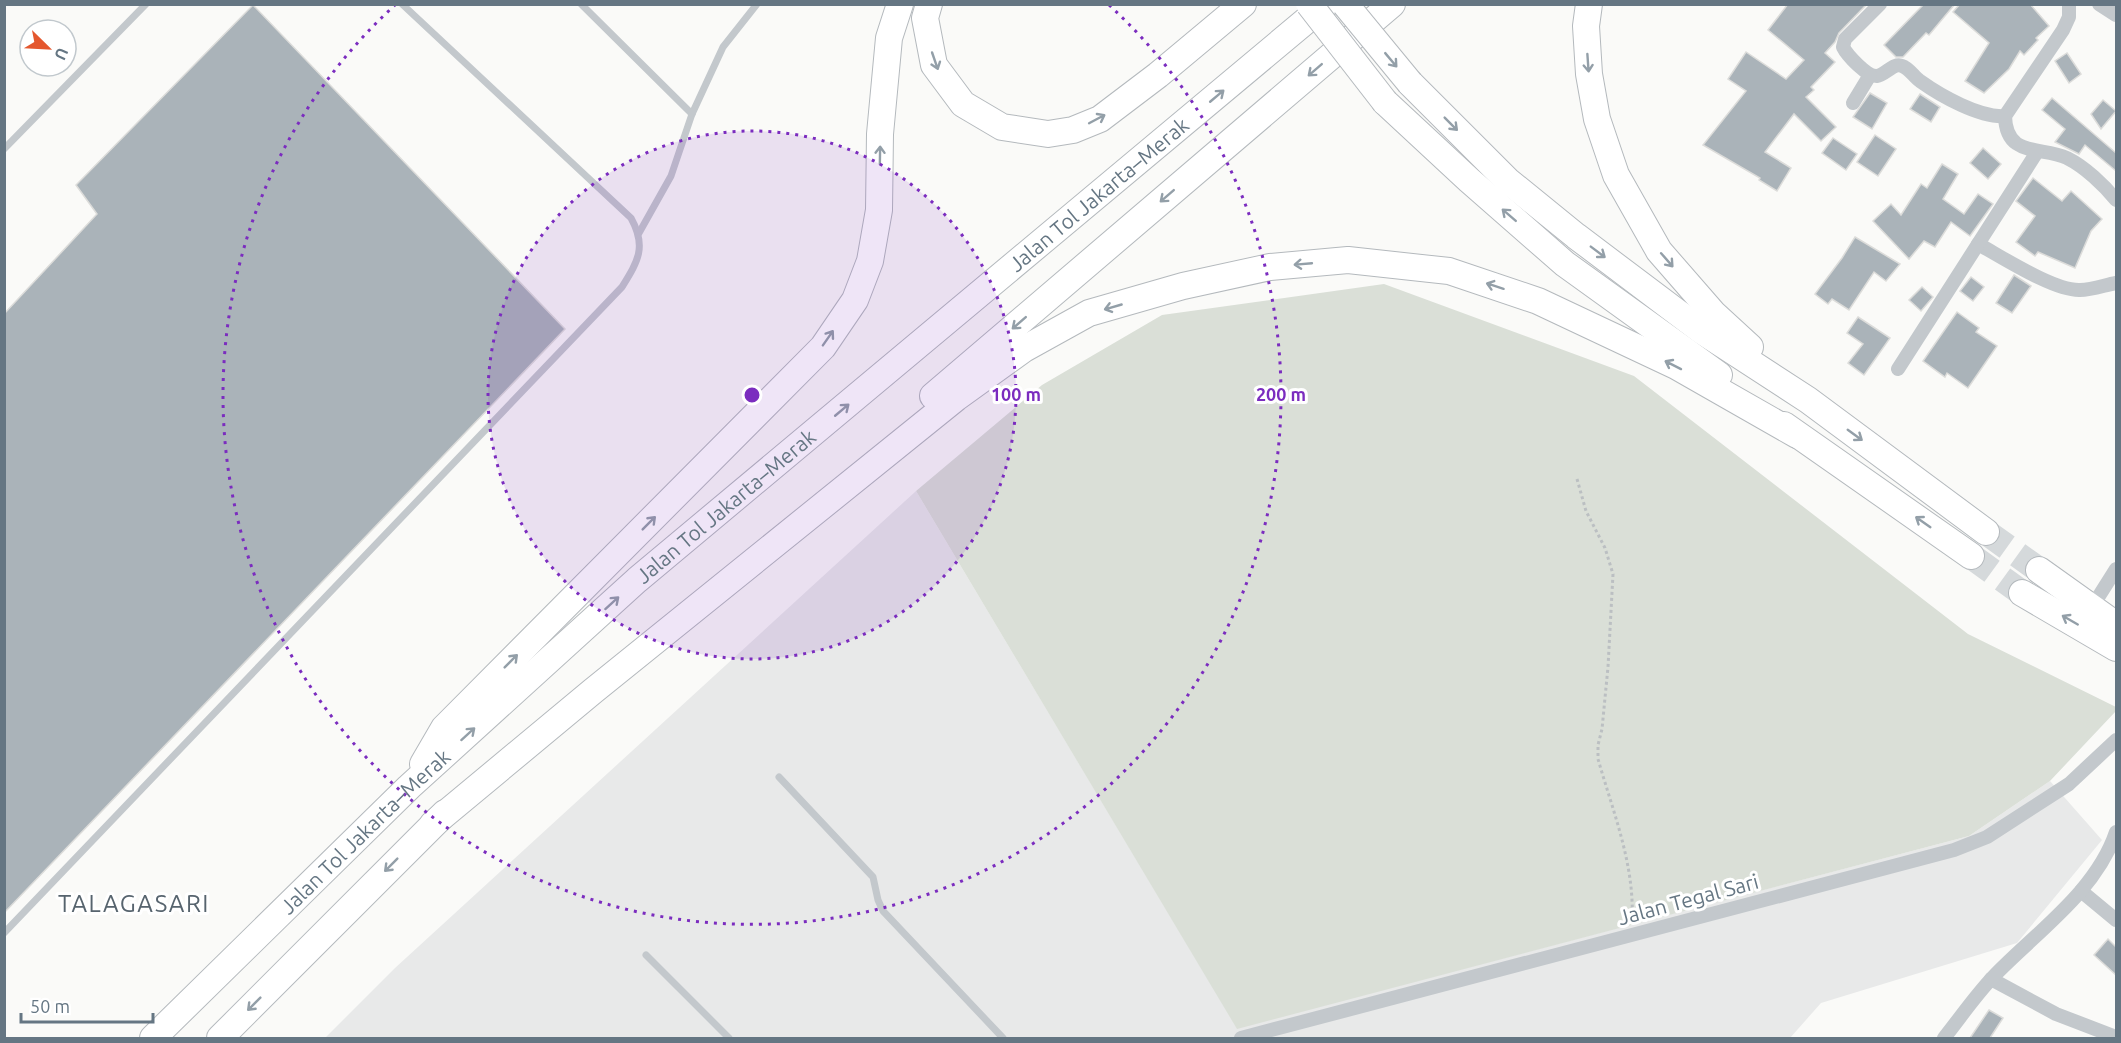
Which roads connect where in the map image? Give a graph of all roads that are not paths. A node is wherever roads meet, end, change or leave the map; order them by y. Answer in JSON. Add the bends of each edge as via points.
{"nodes":[{"id":1,"x":146,"y":4,"type":"edge"},
{"id":2,"x":402,"y":4,"type":"edge"},
{"id":3,"x":581,"y":4,"type":"edge"},
{"id":4,"x":757,"y":4,"type":"edge"},
{"id":5,"x":900,"y":4,"type":"edge"},
{"id":6,"x":929,"y":4,"type":"edge"},
{"id":7,"x":1243,"y":4,"type":"edge"},
{"id":8,"x":1309,"y":4,"type":"edge"},
{"id":9,"x":1326,"y":4,"type":"edge"},
{"id":10,"x":1345,"y":4,"type":"edge"},
{"id":11,"x":1392,"y":4,"type":"edge"},
{"id":12,"x":1589,"y":4,"type":"edge"},
{"id":13,"x":1880,"y":4,"type":"edge"},
{"id":14,"x":2069,"y":4,"type":"edge"},
{"id":15,"x":2098,"y":4,"type":"edge"},
{"id":16,"x":2116,"y":15,"type":"edge"},
{"id":17,"x":1870,"y":75,"type":"junction"},
{"id":18,"x":1853,"y":104,"type":"dead end"},
{"id":19,"x":692,"y":114,"type":"junction"},
{"id":20,"x":2005,"y":116,"type":"junction"},
{"id":21,"x":4,"y":149,"type":"edge"},
{"id":22,"x":2037,"y":152,"type":"junction"},
{"id":23,"x":2116,"y":200,"type":"edge"},
{"id":24,"x":639,"y":233,"type":"junction"},
{"id":25,"x":1978,"y":244,"type":"junction"},
{"id":26,"x":2116,"y":283,"type":"edge"},
{"id":27,"x":1898,"y":369,"type":"dead end"},
{"id":28,"x":1808,"y":400,"type":"junction"},
{"id":29,"x":1797,"y":435,"type":"junction"},
{"id":30,"x":1986,"y":532,"type":"tunnel mouth"},
{"id":31,"x":1971,"y":556,"type":"tunnel mouth"},
{"id":32,"x":2116,"y":569,"type":"edge"},
{"id":33,"x":2039,"y":570,"type":"tunnel mouth"},
{"id":34,"x":2022,"y":593,"type":"tunnel mouth"},
{"id":35,"x":2092,"y":607,"type":"junction"},
{"id":36,"x":2116,"y":625,"type":"edge"},
{"id":37,"x":2116,"y":648,"type":"edge"},
{"id":38,"x":2116,"y":740,"type":"edge"},
{"id":39,"x":779,"y":777,"type":"dead end"},
{"id":40,"x":409,"y":787,"type":"junction"},
{"id":41,"x":432,"y":824,"type":"junction"},
{"id":42,"x":2116,"y":832,"type":"edge"},
{"id":43,"x":2081,"y":891,"type":"junction"},
{"id":44,"x":2116,"y":920,"type":"edge"},
{"id":45,"x":4,"y":933,"type":"edge"},
{"id":46,"x":646,"y":955,"type":"dead end"},
{"id":47,"x":1990,"y":979,"type":"junction"},
{"id":48,"x":168,"y":1033,"type":"edge"},
{"id":49,"x":2116,"y":1037,"type":"edge"},
{"id":50,"x":220,"y":1038,"type":"edge"},
{"id":51,"x":729,"y":1038,"type":"edge"},
{"id":52,"x":1003,"y":1038,"type":"edge"},
{"id":53,"x":1241,"y":1038,"type":"edge"},
{"id":54,"x":1944,"y":1038,"type":"edge"}],
"edges":[{"from":1,"to":21,"type":"lane"},
{"from":2,"to":24,"type":"lane","via":[[631,218]]},
{"from":3,"to":19,"type":"lane"},
{"from":4,"to":19,"type":"lane","via":[[723,47]]},
{"from":40,"to":5,"type":"highway","one_way":true,"via":[[444,728],[823,347],[855,300],[870,261],[879,210],[880,134],[889,38]]},
{"from":6,"to":7,"type":"highway","one_way":true,"via":[[925,18],[934,65],[963,104],[1002,127],[1048,134],[1073,130],[1100,119]]},
{"from":29,"to":8,"type":"highway","one_way":true,"bridge":true,"via":[[1565,264],[1469,180],[1385,102]]},
{"from":40,"to":9,"type":"highway","name":"Jalan Tol Jakarta–Merak","one_way":true,"via":[[637,580]]},
{"from":10,"to":28,"type":"highway","one_way":true,"bridge":true,"via":[[1410,83],[1507,180],[1702,331]]},
{"from":11,"to":41,"type":"highway","name":"Jalan Tol Jakarta–Merak","one_way":true},
{"from":12,"to":28,"type":"highway","one_way":true,"via":[[1589,74],[1597,119],[1616,175],[1659,251],[1713,313]]},
{"from":13,"to":17,"type":"street","via":[[1845,39],[1843,47]]},
{"from":14,"to":20,"type":"street","via":[[2063,30]]},
{"from":15,"to":16,"type":"street"},
{"from":17,"to":18,"type":"street"},
{"from":17,"to":20,"type":"street","via":[[1903,66],[1919,81],[1980,113]]},
{"from":19,"to":24,"type":"lane","via":[[671,176]]},
{"from":20,"to":22,"type":"street","via":[[2011,138]]},
{"from":22,"to":23,"type":"street","via":[[2070,160]]},
{"from":22,"to":25,"type":"street"},
{"from":24,"to":45,"type":"lane","via":[[637,263],[622,287]]},
{"from":25,"to":26,"type":"street","via":[[2065,289]]},
{"from":25,"to":27,"type":"street"},
{"from":28,"to":30,"type":"highway","one_way":true},
{"from":31,"to":29,"type":"highway","one_way":true},
{"from":29,"to":41,"type":"highway","one_way":true,"via":[[1676,366],[1538,301],[1449,271],[1348,260],[1270,267],[1183,286],[1089,314],[1016,355],[956,398]]},
{"from":32,"to":35,"type":"street"},
{"from":33,"to":35,"type":"highway"},
{"from":37,"to":34,"type":"highway","one_way":true},
{"from":35,"to":36,"type":"highway"},
{"from":38,"to":53,"type":"street","name":"Jalan Tegal Sari","via":[[2069,784],[1987,837],[1943,853]]},
{"from":39,"to":52,"type":"lane","via":[[873,877],[883,911]]},
{"from":40,"to":48,"type":"highway","name":"Jalan Tol Jakarta–Merak"},
{"from":41,"to":50,"type":"highway","name":"Jalan Tol Jakarta–Merak","one_way":true},
{"from":42,"to":43,"type":"street","via":[[2104,861]]},
{"from":43,"to":44,"type":"street"},
{"from":43,"to":47,"type":"street"},
{"from":46,"to":51,"type":"lane"},
{"from":47,"to":49,"type":"street","via":[[2056,1014]]},
{"from":47,"to":54,"type":"street"}]}
